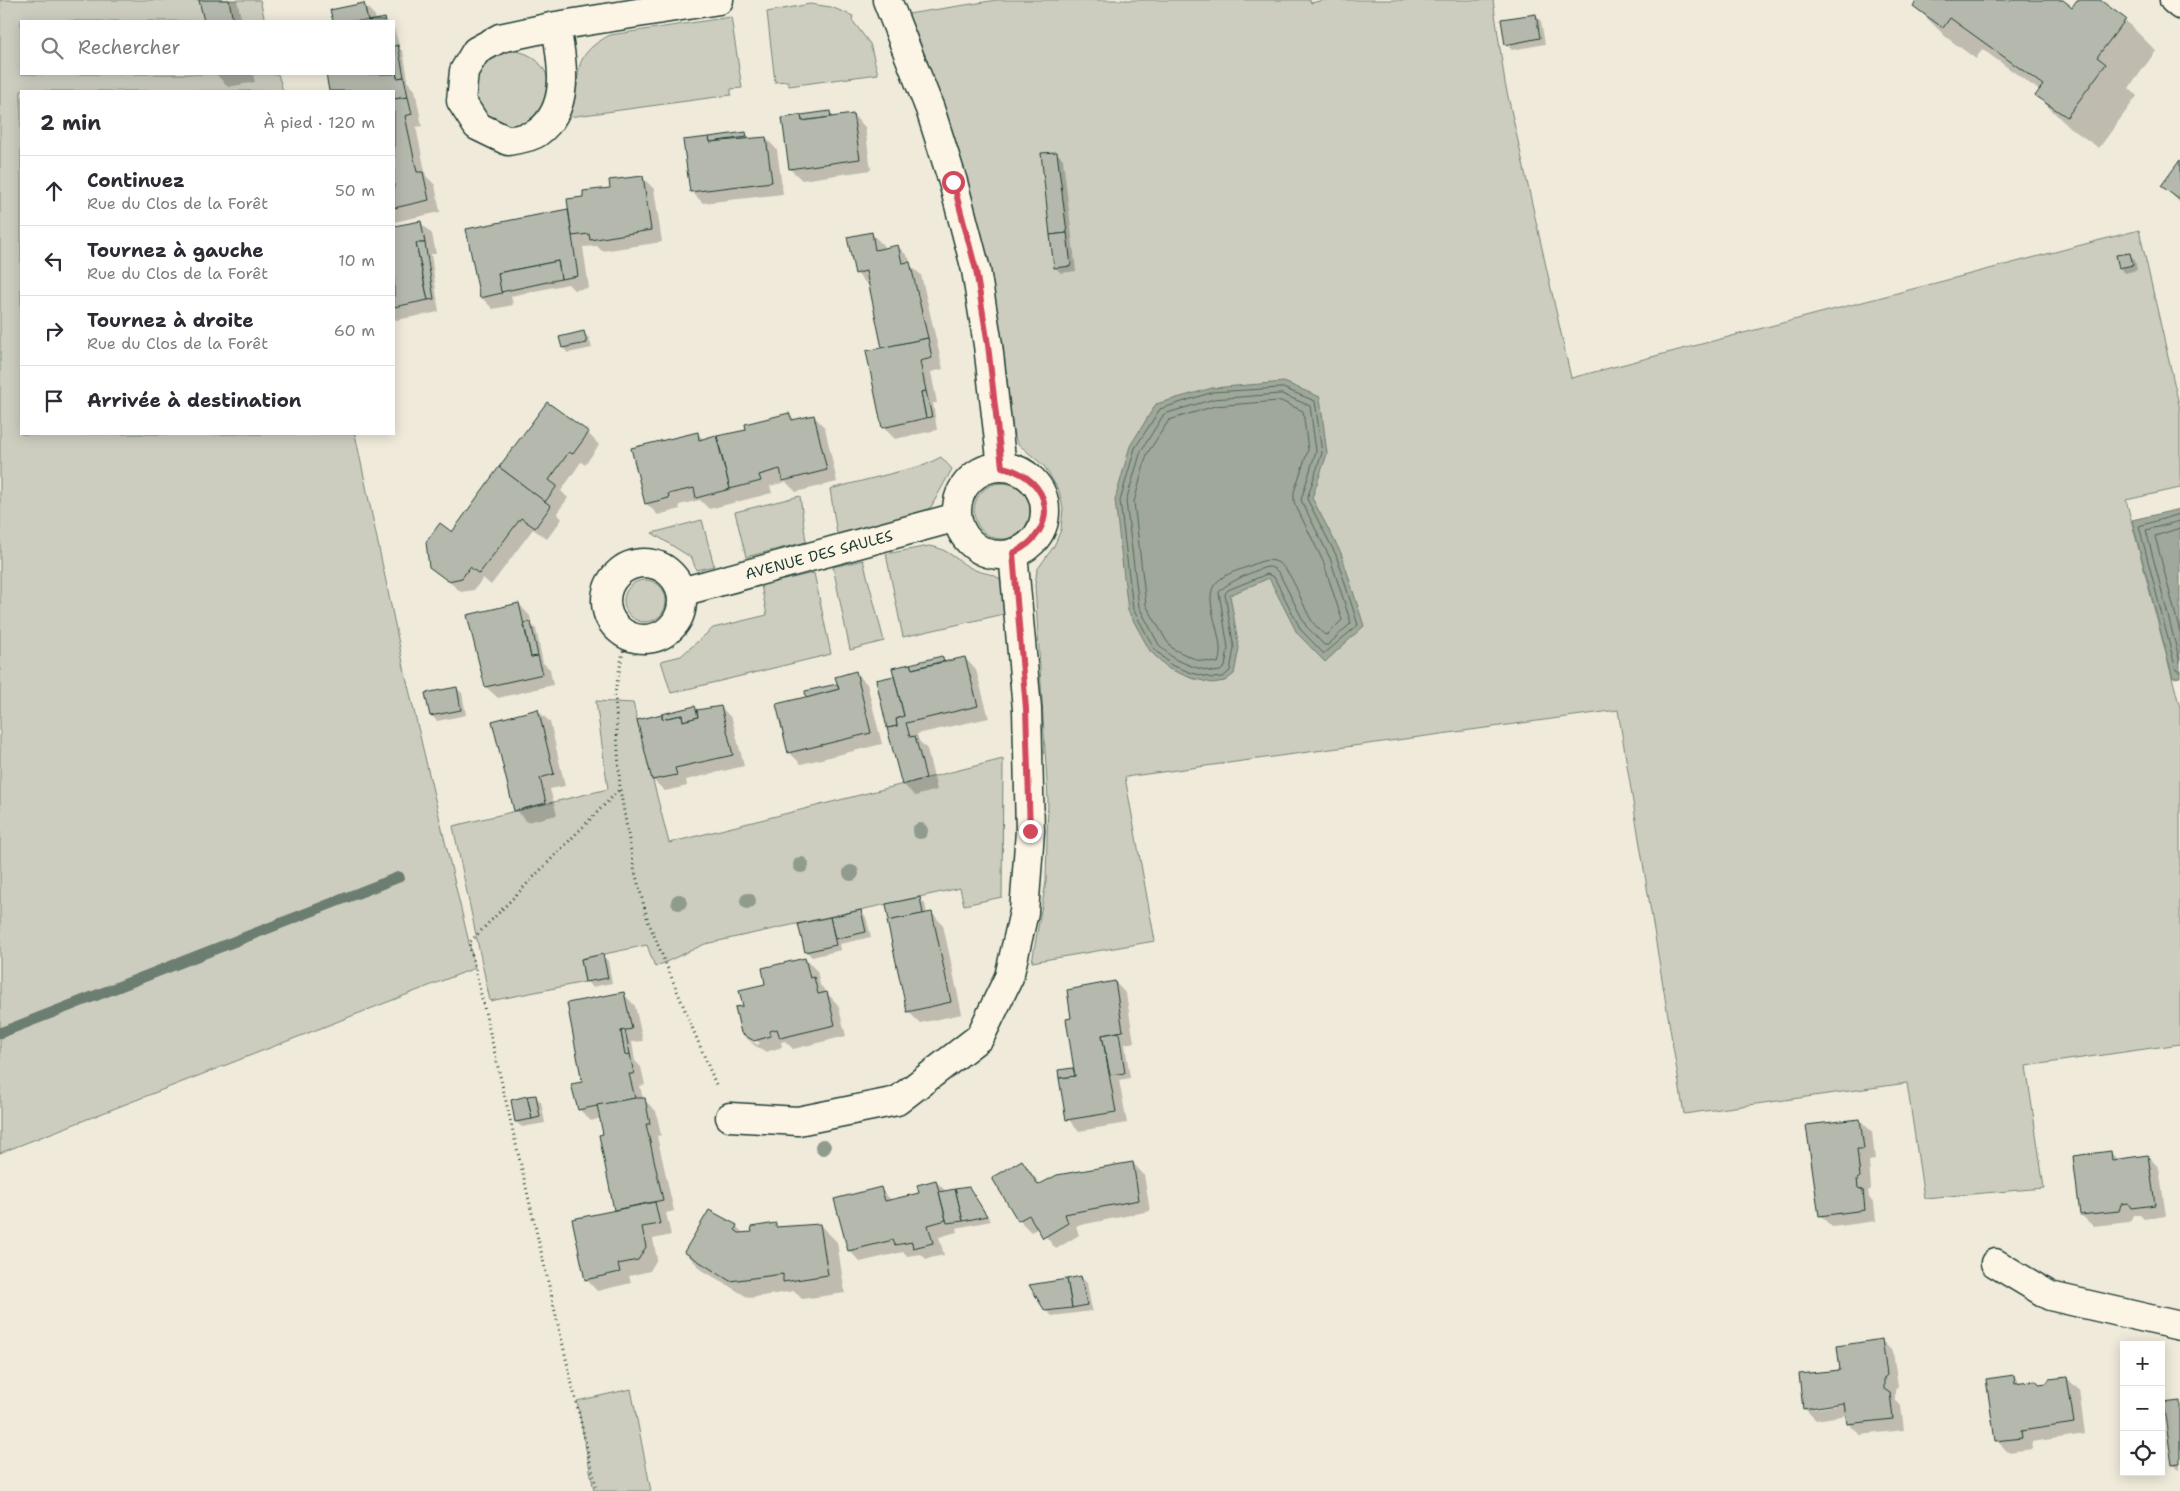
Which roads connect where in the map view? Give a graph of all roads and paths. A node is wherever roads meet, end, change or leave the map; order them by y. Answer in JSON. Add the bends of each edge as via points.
{"nodes":[{"id":1,"x":719,"y":0,"type":"edge"},
{"id":2,"x":887,"y":0,"type":"edge"},
{"id":3,"x":2174,"y":0,"type":"edge"},
{"id":4,"x":2180,"y":5,"type":"edge"},
{"id":5,"x":556,"y":26,"type":"junction"},
{"id":6,"x":1002,"y":467,"type":"junction"},
{"id":7,"x":957,"y":517,"type":"junction"},
{"id":8,"x":1013,"y":553,"type":"junction"},
{"id":9,"x":681,"y":592,"type":"junction"},
{"id":10,"x":626,"y":636,"type":"junction"},
{"id":11,"x":620,"y":789,"type":"junction"},
{"id":12,"x":730,"y":1117,"type":"joint"},
{"id":13,"x":1995,"y":1263,"type":"dead end"},
{"id":14,"x":2180,"y":1326,"type":"edge"},
{"id":15,"x":598,"y":1491,"type":"edge"}],
"edges":[{"from":1,"to":5,"type":"street"},
{"from":2,"to":6,"type":"street","via":[[930,108],[976,270]]},
{"from":3,"to":4,"type":"street"},
{"from":5,"to":5,"type":"street","via":[[500,38],[476,51],[464,71],[462,101],[477,126],[508,142],[537,134],[550,120],[559,107],[563,65]]},
{"from":6,"to":7,"type":"street","via":[[987,469],[968,482],[958,502]]},
{"from":6,"to":8,"type":"street","via":[[1028,476],[1038,486],[1045,513],[1035,538],[1026,548]]},
{"from":7,"to":8,"type":"street","via":[[971,543],[983,551],[998,555]]},
{"from":7,"to":9,"type":"street","name":"AVENUE DES SAULES"},
{"from":8,"to":12,"type":"street","via":[[1026,709],[1030,831],[1026,894],[1009,977],[980,1037],[897,1101],[798,1120]]},
{"from":9,"to":10,"type":"street","via":[[679,617],[672,628],[651,640]]},
{"from":9,"to":10,"type":"street","via":[[672,576],[656,565],[631,565],[620,571],[606,592],[605,605],[616,628]]},
{"from":10,"to":11,"type":"path","via":[[615,693]]},
{"from":11,"to":12,"type":"path","via":[[634,868],[648,921]]},
{"from":11,"to":15,"type":"path","via":[[469,943]]},
{"from":13,"to":14,"type":"street","via":[[2050,1296]]}]}
